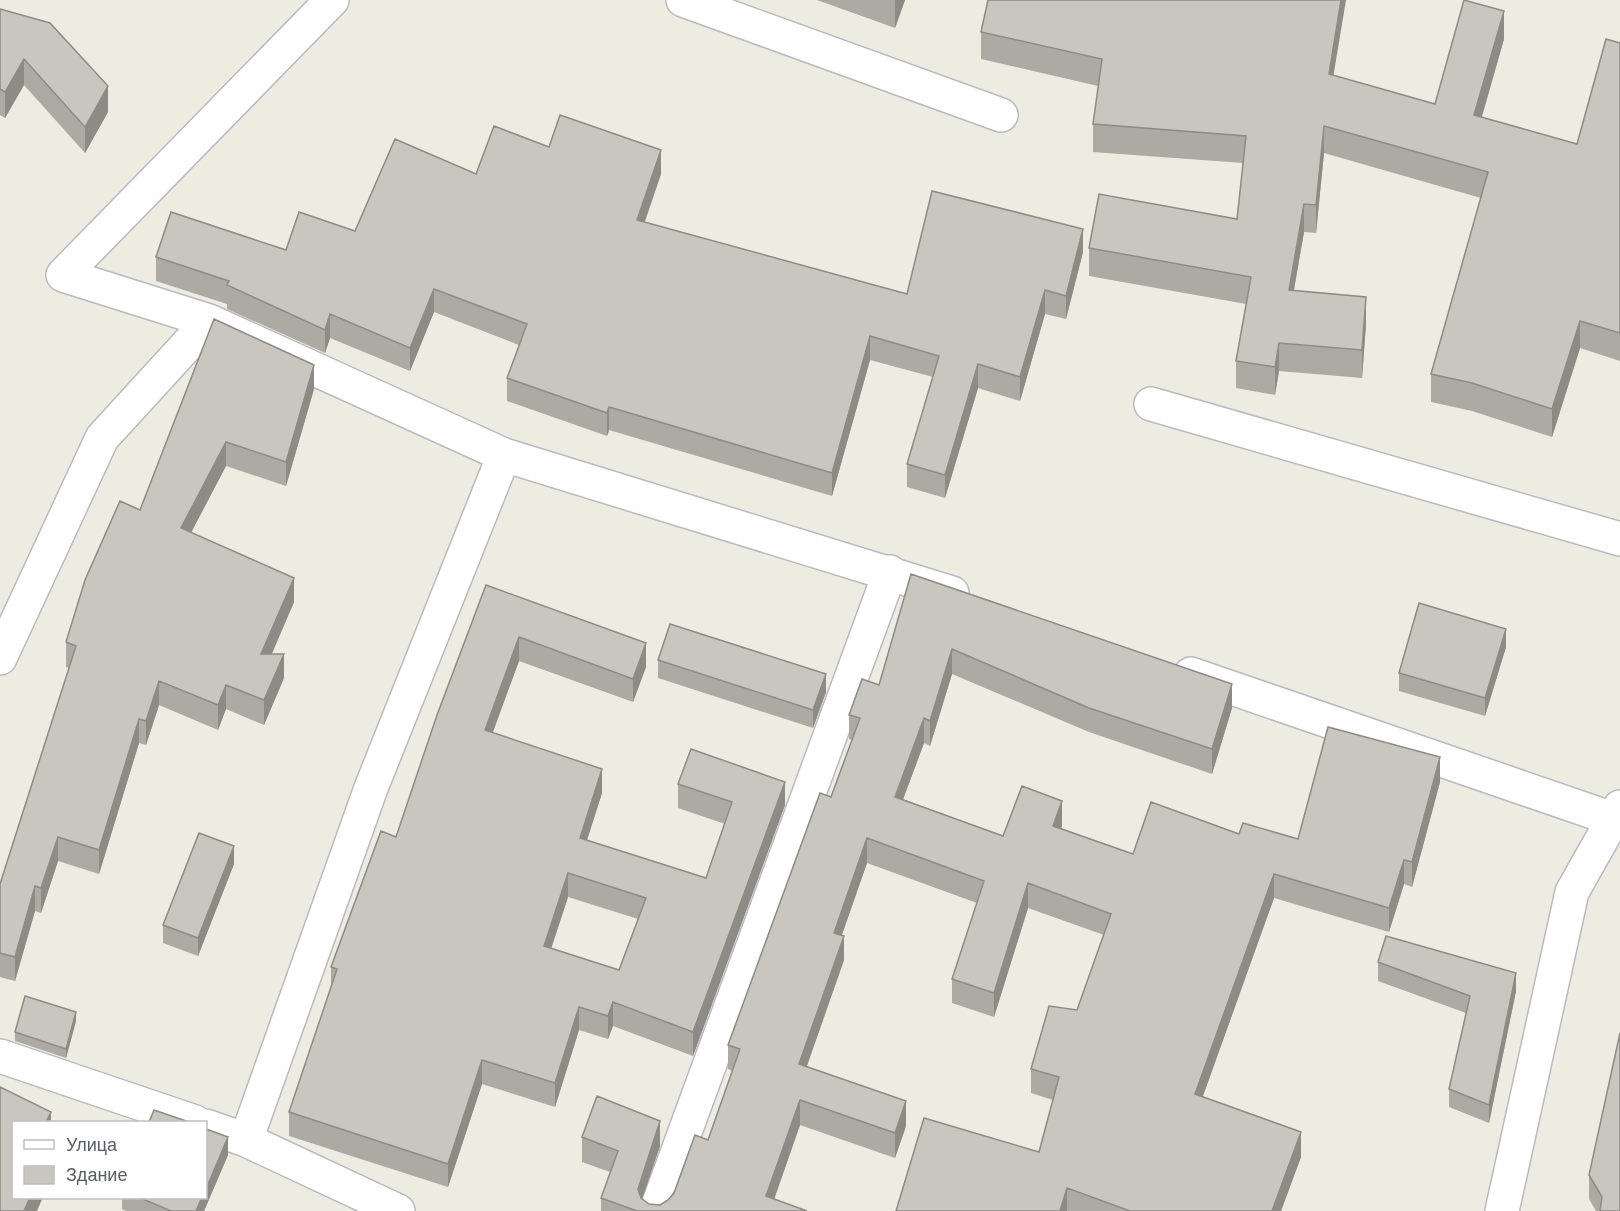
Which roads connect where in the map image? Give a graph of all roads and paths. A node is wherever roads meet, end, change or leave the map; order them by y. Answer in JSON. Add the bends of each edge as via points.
{"nodes":[{"id":1,"x":332,"y":0,"type":"edge"},
{"id":2,"x":684,"y":0,"type":"edge"},
{"id":3,"x":1001,"y":115,"type":"dead end"},
{"id":4,"x":209,"y":321,"type":"junction"},
{"id":5,"x":1151,"y":404,"type":"dead end"},
{"id":6,"x":504,"y":455,"type":"junction"},
{"id":7,"x":1620,"y":539,"type":"edge"},
{"id":8,"x":890,"y":572,"type":"junction"},
{"id":9,"x":980,"y":602,"type":"edge"},
{"id":10,"x":0,"y":658,"type":"edge"},
{"id":11,"x":1161,"y":664,"type":"edge"},
{"id":12,"x":1617,"y":813,"type":"edge"},
{"id":13,"x":0,"y":1056,"type":"edge"},
{"id":14,"x":192,"y":1121,"type":"edge"},
{"id":15,"x":207,"y":1126,"type":"edge"},
{"id":16,"x":246,"y":1140,"type":"junction"},
{"id":17,"x":398,"y":1211,"type":"edge"},
{"id":18,"x":656,"y":1211,"type":"edge"},
{"id":19,"x":1502,"y":1211,"type":"edge"}],
"edges":[{"from":1,"to":4,"type":"street","via":[[63,275]]},
{"from":2,"to":3,"type":"street"},
{"from":4,"to":6,"type":"street"},
{"from":4,"to":10,"type":"street","via":[[102,438]]},
{"from":5,"to":7,"type":"street"},
{"from":6,"to":8,"type":"street"},
{"from":6,"to":16,"type":"street","via":[[371,788]]},
{"from":8,"to":9,"type":"street"},
{"from":8,"to":18,"type":"street"},
{"from":11,"to":12,"type":"street"},
{"from":12,"to":19,"type":"street","via":[[1572,892]]},
{"from":13,"to":14,"type":"street"},
{"from":15,"to":16,"type":"street"},
{"from":16,"to":17,"type":"street"}]}
